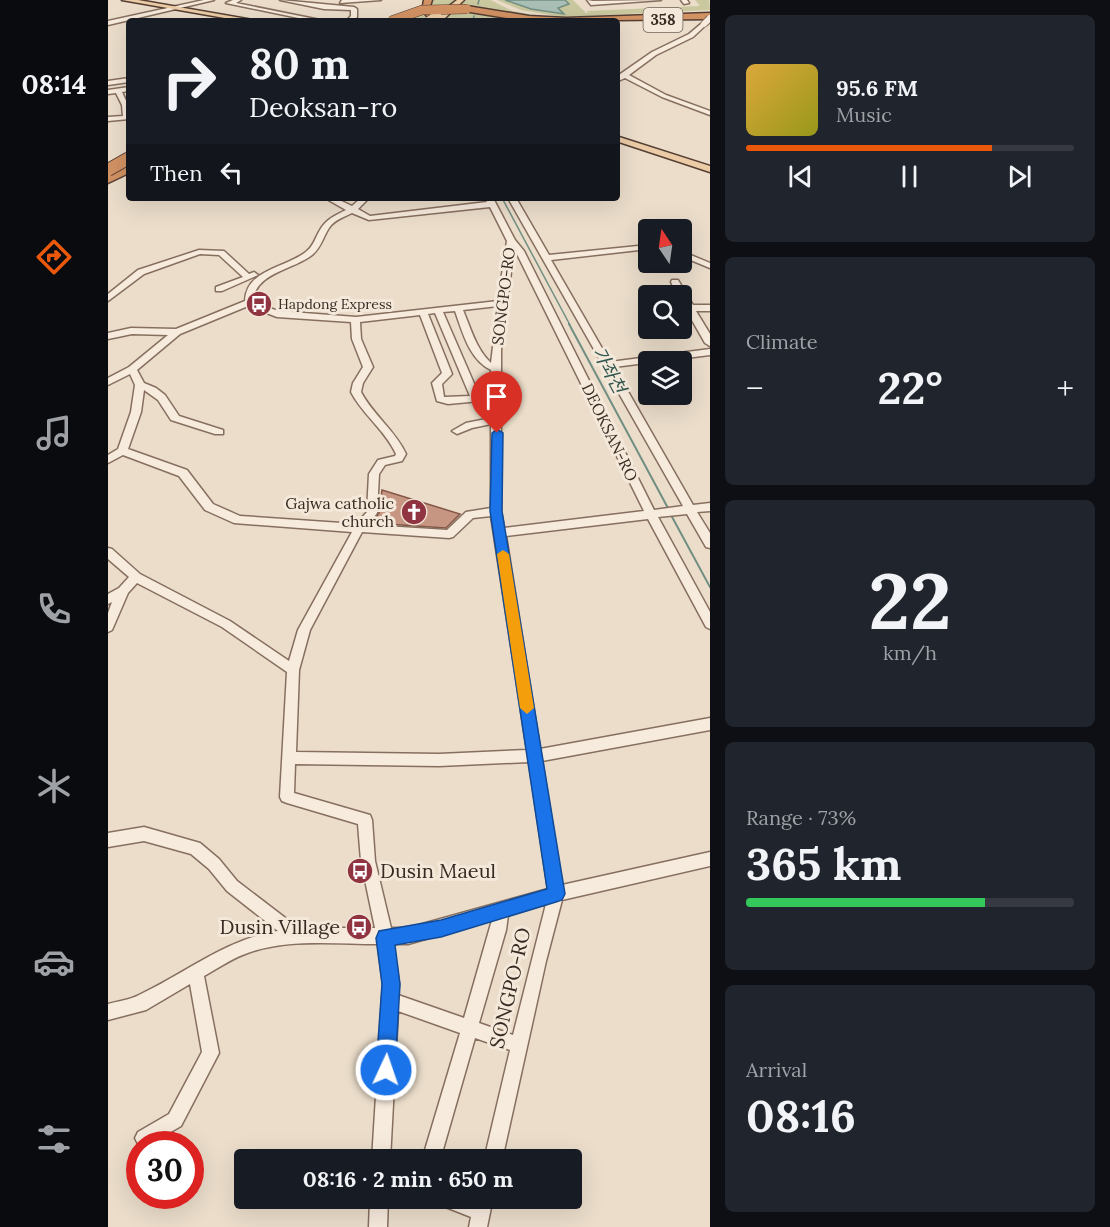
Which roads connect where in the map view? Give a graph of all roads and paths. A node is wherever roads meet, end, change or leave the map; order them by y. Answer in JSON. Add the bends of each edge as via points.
{"nodes":[{"id":1,"x":125,"y":0,"type":"edge"},
{"id":2,"x":238,"y":0,"type":"edge"},
{"id":3,"x":283,"y":0,"type":"edge"},
{"id":4,"x":326,"y":0,"type":"edge"},
{"id":5,"x":378,"y":0,"type":"edge"},
{"id":6,"x":428,"y":0,"type":"edge"},
{"id":7,"x":455,"y":0,"type":"edge"},
{"id":8,"x":461,"y":0,"type":"edge"},
{"id":9,"x":209,"y":1,"type":"edge"},
{"id":10,"x":291,"y":1,"type":"edge"},
{"id":11,"x":661,"y":1,"type":"edge"},
{"id":12,"x":352,"y":2,"type":"junction"},
{"id":13,"x":615,"y":2,"type":"edge"},
{"id":14,"x":640,"y":2,"type":"edge"},
{"id":15,"x":592,"y":3,"type":"edge"},
{"id":16,"x":501,"y":4,"type":"dead end"},
{"id":17,"x":157,"y":5,"type":"junction"},
{"id":18,"x":330,"y":8,"type":"junction"},
{"id":19,"x":180,"y":9,"type":"junction"},
{"id":20,"x":354,"y":9,"type":"junction"},
{"id":21,"x":276,"y":10,"type":"junction"},
{"id":22,"x":207,"y":13,"type":"junction"},
{"id":23,"x":153,"y":15,"type":"junction"},
{"id":24,"x":136,"y":18,"type":"edge"},
{"id":25,"x":237,"y":18,"type":"edge"},
{"id":26,"x":311,"y":18,"type":"edge"},
{"id":27,"x":322,"y":18,"type":"edge"},
{"id":28,"x":353,"y":18,"type":"edge"},
{"id":29,"x":399,"y":18,"type":"edge"},
{"id":30,"x":438,"y":18,"type":"edge"},
{"id":31,"x":530,"y":18,"type":"edge"},
{"id":32,"x":590,"y":18,"type":"edge"},
{"id":33,"x":620,"y":19,"type":"edge"},
{"id":34,"x":620,"y":19,"type":"edge"},
{"id":35,"x":630,"y":19,"type":"junction"},
{"id":36,"x":708,"y":19,"type":"edge"},
{"id":37,"x":126,"y":20,"type":"edge"},
{"id":38,"x":620,"y":22,"type":"edge"},
{"id":39,"x":108,"y":23,"type":"edge"},
{"id":40,"x":626,"y":76,"type":"junction"},
{"id":41,"x":620,"y":78,"type":"edge"},
{"id":42,"x":126,"y":80,"type":"edge"},
{"id":43,"x":108,"y":83,"type":"edge"},
{"id":44,"x":126,"y":90,"type":"edge"},
{"id":45,"x":118,"y":91,"type":"junction"},
{"id":46,"x":109,"y":92,"type":"edge"},
{"id":47,"x":126,"y":103,"type":"edge"},
{"id":48,"x":710,"y":113,"type":"edge"},
{"id":49,"x":126,"y":117,"type":"edge"},
{"id":50,"x":108,"y":119,"type":"edge"},
{"id":51,"x":620,"y":139,"type":"edge"},
{"id":52,"x":126,"y":160,"type":"edge"},
{"id":53,"x":108,"y":164,"type":"edge"},
{"id":54,"x":126,"y":167,"type":"edge"},
{"id":55,"x":126,"y":169,"type":"edge"},
{"id":56,"x":710,"y":169,"type":"edge"},
{"id":57,"x":108,"y":170,"type":"edge"},
{"id":58,"x":108,"y":180,"type":"edge"},
{"id":59,"x":335,"y":201,"type":"edge"},
{"id":60,"x":361,"y":201,"type":"edge"},
{"id":61,"x":490,"y":201,"type":"edge"},
{"id":62,"x":514,"y":201,"type":"edge"},
{"id":63,"x":352,"y":209,"type":"junction"},
{"id":64,"x":511,"y":241,"type":"junction"},
{"id":65,"x":638,"y":248,"type":"edge"},
{"id":66,"x":545,"y":258,"type":"junction"},
{"id":67,"x":692,"y":258,"type":"edge"},
{"id":68,"x":710,"y":266,"type":"edge"},
{"id":69,"x":270,"y":272,"type":"junction"},
{"id":70,"x":248,"y":277,"type":"junction"},
{"id":71,"x":675,"y":282,"type":"dead end"},
{"id":72,"x":677,"y":285,"type":"edge"},
{"id":73,"x":219,"y":289,"type":"dead end"},
{"id":74,"x":108,"y":298,"type":"edge"},
{"id":75,"x":249,"y":303,"type":"junction"},
{"id":76,"x":502,"y":303,"type":"junction"},
{"id":77,"x":458,"y":308,"type":"junction"},
{"id":78,"x":692,"y":308,"type":"edge"},
{"id":79,"x":710,"y":308,"type":"edge"},
{"id":80,"x":438,"y":310,"type":"junction"},
{"id":81,"x":423,"y":312,"type":"junction"},
{"id":82,"x":692,"y":313,"type":"edge"},
{"id":83,"x":356,"y":320,"type":"junction"},
{"id":84,"x":177,"y":332,"type":"junction"},
{"id":85,"x":108,"y":336,"type":"edge"},
{"id":86,"x":710,"y":343,"type":"edge"},
{"id":87,"x":710,"y":352,"type":"edge"},
{"id":88,"x":608,"y":365,"type":"junction"},
{"id":89,"x":132,"y":369,"type":"junction"},
{"id":90,"x":496,"y":369,"type":"junction"},
{"id":91,"x":108,"y":382,"type":"edge"},
{"id":92,"x":140,"y":385,"type":"junction"},
{"id":93,"x":497,"y":396,"type":"junction"},
{"id":94,"x":475,"y":397,"type":"junction"},
{"id":95,"x":497,"y":420,"type":"junction"},
{"id":96,"x":457,"y":431,"type":"dead end"},
{"id":97,"x":219,"y":432,"type":"dead end"},
{"id":98,"x":122,"y":451,"type":"junction"},
{"id":99,"x":108,"y":460,"type":"edge"},
{"id":100,"x":710,"y":507,"type":"edge"},
{"id":101,"x":687,"y":510,"type":"junction"},
{"id":102,"x":496,"y":511,"type":"junction"},
{"id":103,"x":654,"y":514,"type":"junction"},
{"id":104,"x":359,"y":528,"type":"junction"},
{"id":105,"x":500,"y":533,"type":"junction"},
{"id":106,"x":710,"y":544,"type":"edge"},
{"id":107,"x":108,"y":552,"type":"edge"},
{"id":108,"x":136,"y":577,"type":"junction"},
{"id":109,"x":123,"y":591,"type":"junction"},
{"id":110,"x":108,"y":599,"type":"edge"},
{"id":111,"x":710,"y":624,"type":"edge"},
{"id":112,"x":108,"y":627,"type":"edge"},
{"id":113,"x":293,"y":670,"type":"junction"},
{"id":114,"x":710,"y":724,"type":"edge"},
{"id":115,"x":535,"y":756,"type":"junction"},
{"id":116,"x":289,"y":758,"type":"junction"},
{"id":117,"x":108,"y":840,"type":"edge"},
{"id":118,"x":710,"y":859,"type":"edge"},
{"id":119,"x":556,"y":894,"type":"junction"},
{"id":120,"x":501,"y":910,"type":"junction"},
{"id":121,"x":292,"y":936,"type":"junction"},
{"id":122,"x":385,"y":938,"type":"junction"},
{"id":123,"x":196,"y":974,"type":"junction"},
{"id":124,"x":390,"y":1000,"type":"junction"},
{"id":125,"x":108,"y":1012,"type":"edge"},
{"id":126,"x":470,"y":1027,"type":"junction"},
{"id":127,"x":519,"y":1045,"type":"junction"},
{"id":128,"x":156,"y":1131,"type":"edge"},
{"id":129,"x":382,"y":1149,"type":"edge"},
{"id":130,"x":434,"y":1149,"type":"edge"},
{"id":131,"x":495,"y":1149,"type":"edge"},
{"id":132,"x":379,"y":1209,"type":"edge"},
{"id":133,"x":378,"y":1227,"type":"edge"}],
"edges":[{"from":1,"to":17,"type":"main road"},
{"from":2,"to":21,"type":"street","via":[[230,3]]},
{"from":3,"to":10,"type":"street"},
{"from":4,"to":12,"type":"street"},
{"from":5,"to":12,"type":"street"},
{"from":6,"to":30,"type":"highway","via":[[425,9]]},
{"from":7,"to":30,"type":"main road"},
{"from":8,"to":30,"type":"main road"},
{"from":9,"to":19,"type":"street"},
{"from":9,"to":22,"type":"main road","via":[[198,7]]},
{"from":10,"to":18,"type":"street"},
{"from":10,"to":21,"type":"street"},
{"from":11,"to":14,"type":"street"},
{"from":12,"to":20,"type":"street"},
{"from":13,"to":14,"type":"street"},
{"from":13,"to":15,"type":"street"},
{"from":16,"to":32,"type":"highway","via":[[549,17]]},
{"from":17,"to":19,"type":"main road"},
{"from":17,"to":23,"type":"main road","via":[[161,9]]},
{"from":18,"to":20,"type":"street"},
{"from":18,"to":27,"type":"street"},
{"from":19,"to":22,"type":"main road"},
{"from":19,"to":23,"type":"street"},
{"from":20,"to":28,"type":"street"},
{"from":21,"to":26,"type":"street"},
{"from":22,"to":25,"type":"main road"},
{"from":23,"to":24,"type":"street"},
{"from":29,"to":31,"type":"highway","number":"358","bridge":true,"via":[[422,10],[467,9]]},
{"from":33,"to":35,"type":"highway"},
{"from":34,"to":35,"type":"highway","number":"358","bridge":true},
{"from":35,"to":36,"type":"highway","number":"358"},
{"from":36,"to":38,"type":"highway","number":"358"},
{"from":36,"to":40,"type":"street","via":[[690,38],[649,57]]},
{"from":37,"to":39,"type":"street"},
{"from":40,"to":41,"type":"street"},
{"from":40,"to":48,"type":"street"},
{"from":42,"to":43,"type":"street"},
{"from":44,"to":45,"type":"street"},
{"from":45,"to":46,"type":"street"},
{"from":45,"to":47,"type":"street"},
{"from":49,"to":50,"type":"street"},
{"from":51,"to":56,"type":"main road"},
{"from":52,"to":57,"type":"highway","bridge":true},
{"from":53,"to":54,"type":"street"},
{"from":55,"to":58,"type":"highway"},
{"from":59,"to":63,"type":"street"},
{"from":60,"to":63,"type":"street"},
{"from":61,"to":63,"type":"street","via":[[369,218]]},
{"from":61,"to":64,"type":"street","name":"SONGPO-RO"},
{"from":62,"to":66,"type":"street","name":"DEOKSAN-RO"},
{"from":63,"to":69,"type":"street","via":[[324,228],[310,254]]},
{"from":64,"to":76,"type":"street","name":"SONGPO-RO"},
{"from":64,"to":103,"type":"street","name":"DEOKSAN-RO","via":[[520,251]]},
{"from":65,"to":66,"type":"street"},
{"from":66,"to":88,"type":"street","name":"DEOKSAN-RO"},
{"from":67,"to":68,"type":"street"},
{"from":69,"to":70,"type":"street"},
{"from":69,"to":75,"type":"street","via":[[251,287]]},
{"from":70,"to":73,"type":"street"},
{"from":70,"to":74,"type":"street","via":[[220,253],[199,252],[141,272]]},
{"from":71,"to":72,"type":"street"},
{"from":75,"to":83,"type":"street","via":[[277,314]]},
{"from":75,"to":84,"type":"street"},
{"from":76,"to":77,"type":"street"},
{"from":76,"to":90,"type":"street","name":"SONGPO-RO"},
{"from":77,"to":80,"type":"street"},
{"from":77,"to":90,"type":"street","via":[[477,354],[482,362]]},
{"from":78,"to":79,"type":"street"},
{"from":80,"to":81,"type":"street"},
{"from":80,"to":94,"type":"street"},
{"from":81,"to":83,"type":"street"},
{"from":81,"to":94,"type":"street","via":[[447,374],[436,384],[440,399]]},
{"from":82,"to":86,"type":"street"},
{"from":83,"to":104,"type":"street","via":[[357,345],[368,367],[356,392],[394,436],[401,454],[398,459],[382,462],[374,474],[372,513]]},
{"from":84,"to":85,"type":"street","via":[[130,331]]},
{"from":84,"to":89,"type":"street"},
{"from":87,"to":88,"type":"street"},
{"from":88,"to":101,"type":"street","name":"DEOKSAN-RO"},
{"from":89,"to":91,"type":"street"},
{"from":89,"to":92,"type":"street"},
{"from":90,"to":93,"type":"street","name":"SONGPO-RO"},
{"from":92,"to":97,"type":"street","via":[[157,390],[175,418]]},
{"from":92,"to":98,"type":"street"},
{"from":93,"to":94,"type":"street"},
{"from":93,"to":95,"type":"street","name":"SONGPO-RO"},
{"from":95,"to":96,"type":"street"},
{"from":95,"to":102,"type":"street","name":"SONGPO-RO"},
{"from":98,"to":99,"type":"street"},
{"from":98,"to":104,"type":"street","via":[[183,473],[209,507],[238,520]]},
{"from":100,"to":101,"type":"street"},
{"from":101,"to":103,"type":"street"},
{"from":101,"to":106,"type":"street","name":"DEOKSAN-RO"},
{"from":102,"to":104,"type":"street","via":[[470,515],[449,534]]},
{"from":102,"to":105,"type":"street","name":"SONGPO-RO"},
{"from":103,"to":105,"type":"street"},
{"from":103,"to":111,"type":"street","name":"DEOKSAN-RO"},
{"from":104,"to":113,"type":"street","via":[[304,630]]},
{"from":105,"to":115,"type":"street","name":"SONGPO-RO"},
{"from":107,"to":108,"type":"street"},
{"from":108,"to":109,"type":"street"},
{"from":108,"to":113,"type":"street","via":[[226,624]]},
{"from":109,"to":110,"type":"street"},
{"from":109,"to":112,"type":"street"},
{"from":113,"to":116,"type":"street"},
{"from":114,"to":115,"type":"street"},
{"from":115,"to":116,"type":"street","via":[[439,760]]},
{"from":115,"to":119,"type":"street","name":"SONGPO-RO"},
{"from":116,"to":122,"type":"street","via":[[286,797],[365,820],[368,861]]},
{"from":117,"to":121,"type":"street","via":[[144,834],[195,849]]},
{"from":118,"to":119,"type":"street"},
{"from":119,"to":120,"type":"street"},
{"from":119,"to":127,"type":"street","name":"SONGPO-RO"},
{"from":120,"to":122,"type":"street","via":[[441,929]]},
{"from":120,"to":126,"type":"street"},
{"from":121,"to":122,"type":"street"},
{"from":121,"to":123,"type":"street","via":[[239,948]]},
{"from":122,"to":124,"type":"street"},
{"from":123,"to":125,"type":"street","via":[[140,1004]]},
{"from":123,"to":128,"type":"street","via":[[211,1053],[174,1120]]},
{"from":124,"to":126,"type":"street"},
{"from":124,"to":129,"type":"street"},
{"from":126,"to":127,"type":"street"},
{"from":126,"to":130,"type":"street"},
{"from":127,"to":131,"type":"street","name":"SONGPO-RO"},
{"from":132,"to":133,"type":"street"}]}
